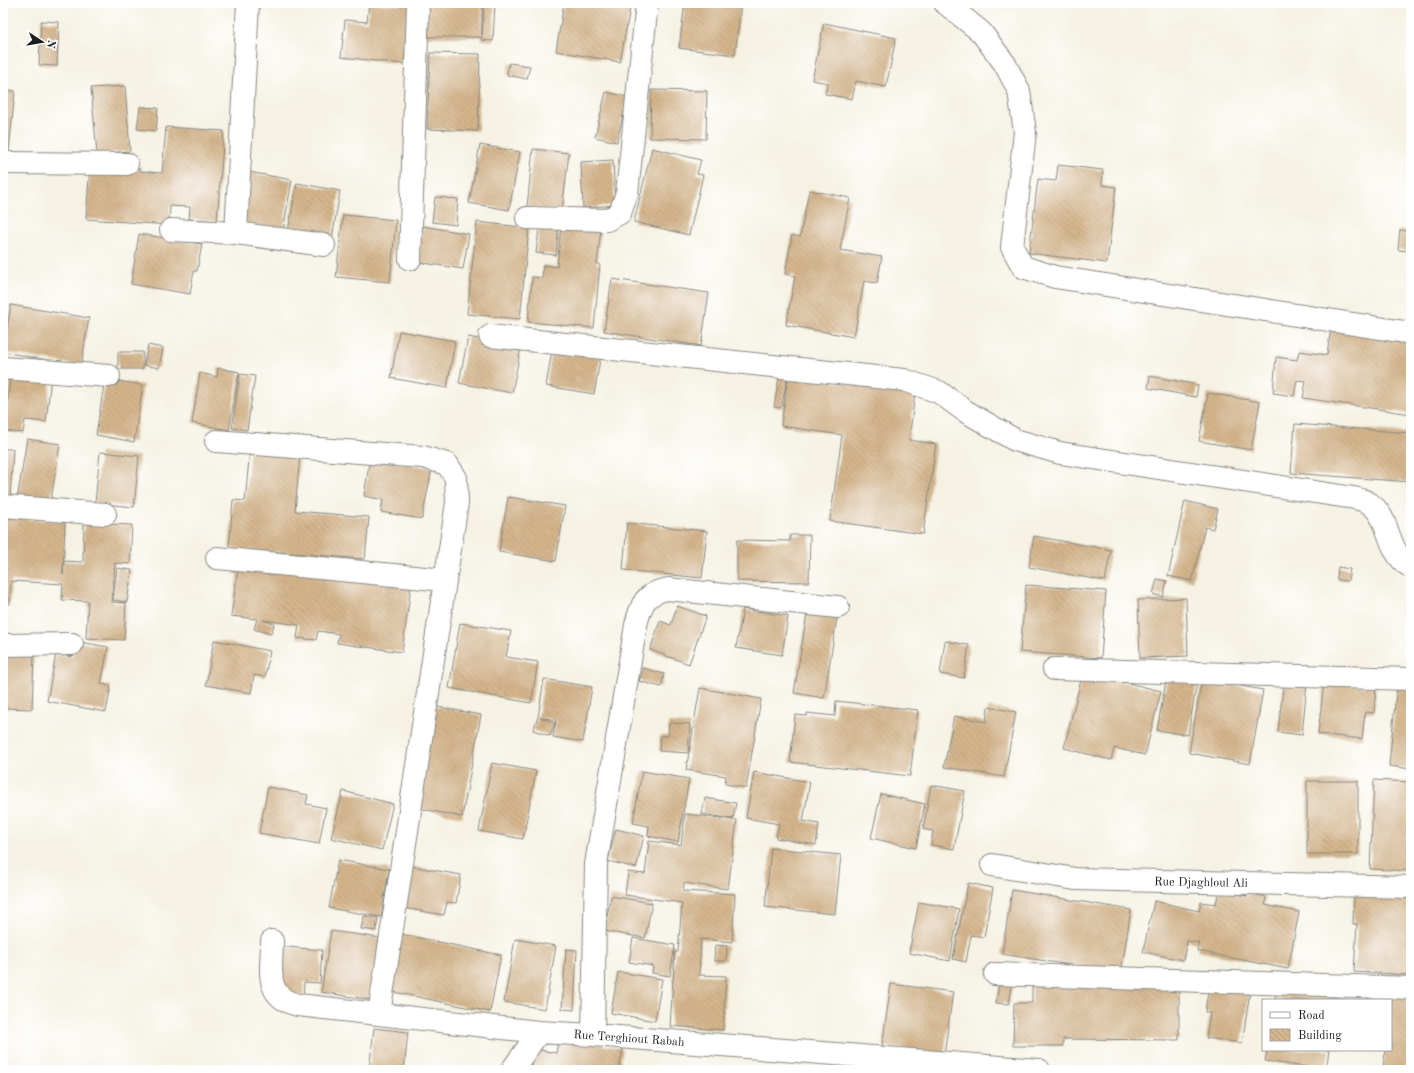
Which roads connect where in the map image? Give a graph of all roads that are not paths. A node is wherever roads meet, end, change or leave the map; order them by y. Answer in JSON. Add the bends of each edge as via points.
{"nodes":[{"id":1,"x":248,"y":3,"type":"edge"},
{"id":2,"x":418,"y":3,"type":"edge"},
{"id":3,"x":647,"y":3,"type":"edge"},
{"id":4,"x":945,"y":3,"type":"edge"},
{"id":5,"x":3,"y":162,"type":"edge"},
{"id":6,"x":126,"y":164,"type":"dead end"},
{"id":7,"x":527,"y":218,"type":"dead end"},
{"id":8,"x":171,"y":230,"type":"dead end"},
{"id":9,"x":236,"y":233,"type":"junction"},
{"id":10,"x":324,"y":245,"type":"dead end"},
{"id":11,"x":410,"y":259,"type":"dead end"},
{"id":12,"x":1411,"y":333,"type":"edge"},
{"id":13,"x":490,"y":336,"type":"dead end"},
{"id":14,"x":3,"y":368,"type":"edge"},
{"id":15,"x":109,"y":376,"type":"dead end"},
{"id":16,"x":216,"y":441,"type":"dead end"},
{"id":17,"x":3,"y":506,"type":"edge"},
{"id":18,"x":105,"y":514,"type":"dead end"},
{"id":19,"x":217,"y":558,"type":"dead end"},
{"id":20,"x":1411,"y":567,"type":"edge"},
{"id":21,"x":445,"y":580,"type":"junction"},
{"id":22,"x":838,"y":607,"type":"dead end"},
{"id":23,"x":72,"y":644,"type":"dead end"},
{"id":24,"x":3,"y":645,"type":"edge"},
{"id":25,"x":1054,"y":669,"type":"dead end"},
{"id":26,"x":1411,"y":679,"type":"edge"},
{"id":27,"x":992,"y":865,"type":"dead end"},
{"id":28,"x":1411,"y":887,"type":"edge"},
{"id":29,"x":272,"y":941,"type":"dead end"},
{"id":30,"x":994,"y":974,"type":"dead end"},
{"id":31,"x":1411,"y":988,"type":"edge"},
{"id":32,"x":379,"y":1014,"type":"junction"},
{"id":33,"x":539,"y":1032,"type":"junction"},
{"id":34,"x":593,"y":1035,"type":"junction"},
{"id":35,"x":512,"y":1070,"type":"edge"},
{"id":36,"x":1039,"y":1070,"type":"edge"}],
"edges":[{"from":1,"to":9,"type":"street"},
{"from":2,"to":11,"type":"street"},
{"from":3,"to":7,"type":"street","via":[[627,193],[620,213],[607,220]]},
{"from":4,"to":12,"type":"street","via":[[981,32],[1005,64],[1020,91],[1025,132],[1012,247],[1023,267],[1055,277]]},
{"from":5,"to":6,"type":"street"},
{"from":8,"to":9,"type":"street"},
{"from":9,"to":10,"type":"street"},
{"from":13,"to":20,"type":"street","via":[[904,380],[939,392],[965,411],[1015,440],[1060,453],[1369,502],[1380,514],[1395,552]]},
{"from":14,"to":15,"type":"street"},
{"from":16,"to":21,"type":"street","via":[[423,457],[447,464],[456,478],[457,502]]},
{"from":17,"to":18,"type":"street"},
{"from":19,"to":21,"type":"street"},
{"from":21,"to":32,"type":"street"},
{"from":22,"to":34,"type":"street","via":[[668,589],[656,591],[647,598],[639,611],[596,864]]},
{"from":23,"to":24,"type":"street"},
{"from":25,"to":26,"type":"street"},
{"from":27,"to":28,"type":"street","name":"Rue Djaghloul Ali","via":[[1075,879]]},
{"from":29,"to":32,"type":"street","name":"Rue Terghiout Rabah","via":[[273,990],[288,1003]]},
{"from":30,"to":31,"type":"street"},
{"from":32,"to":33,"type":"street","name":"Rue Terghiout Rabah"},
{"from":33,"to":34,"type":"street","name":"Rue Terghiout Rabah"},
{"from":33,"to":35,"type":"street"},
{"from":34,"to":36,"type":"street","name":"Rue Terghiout Rabah"}]}
